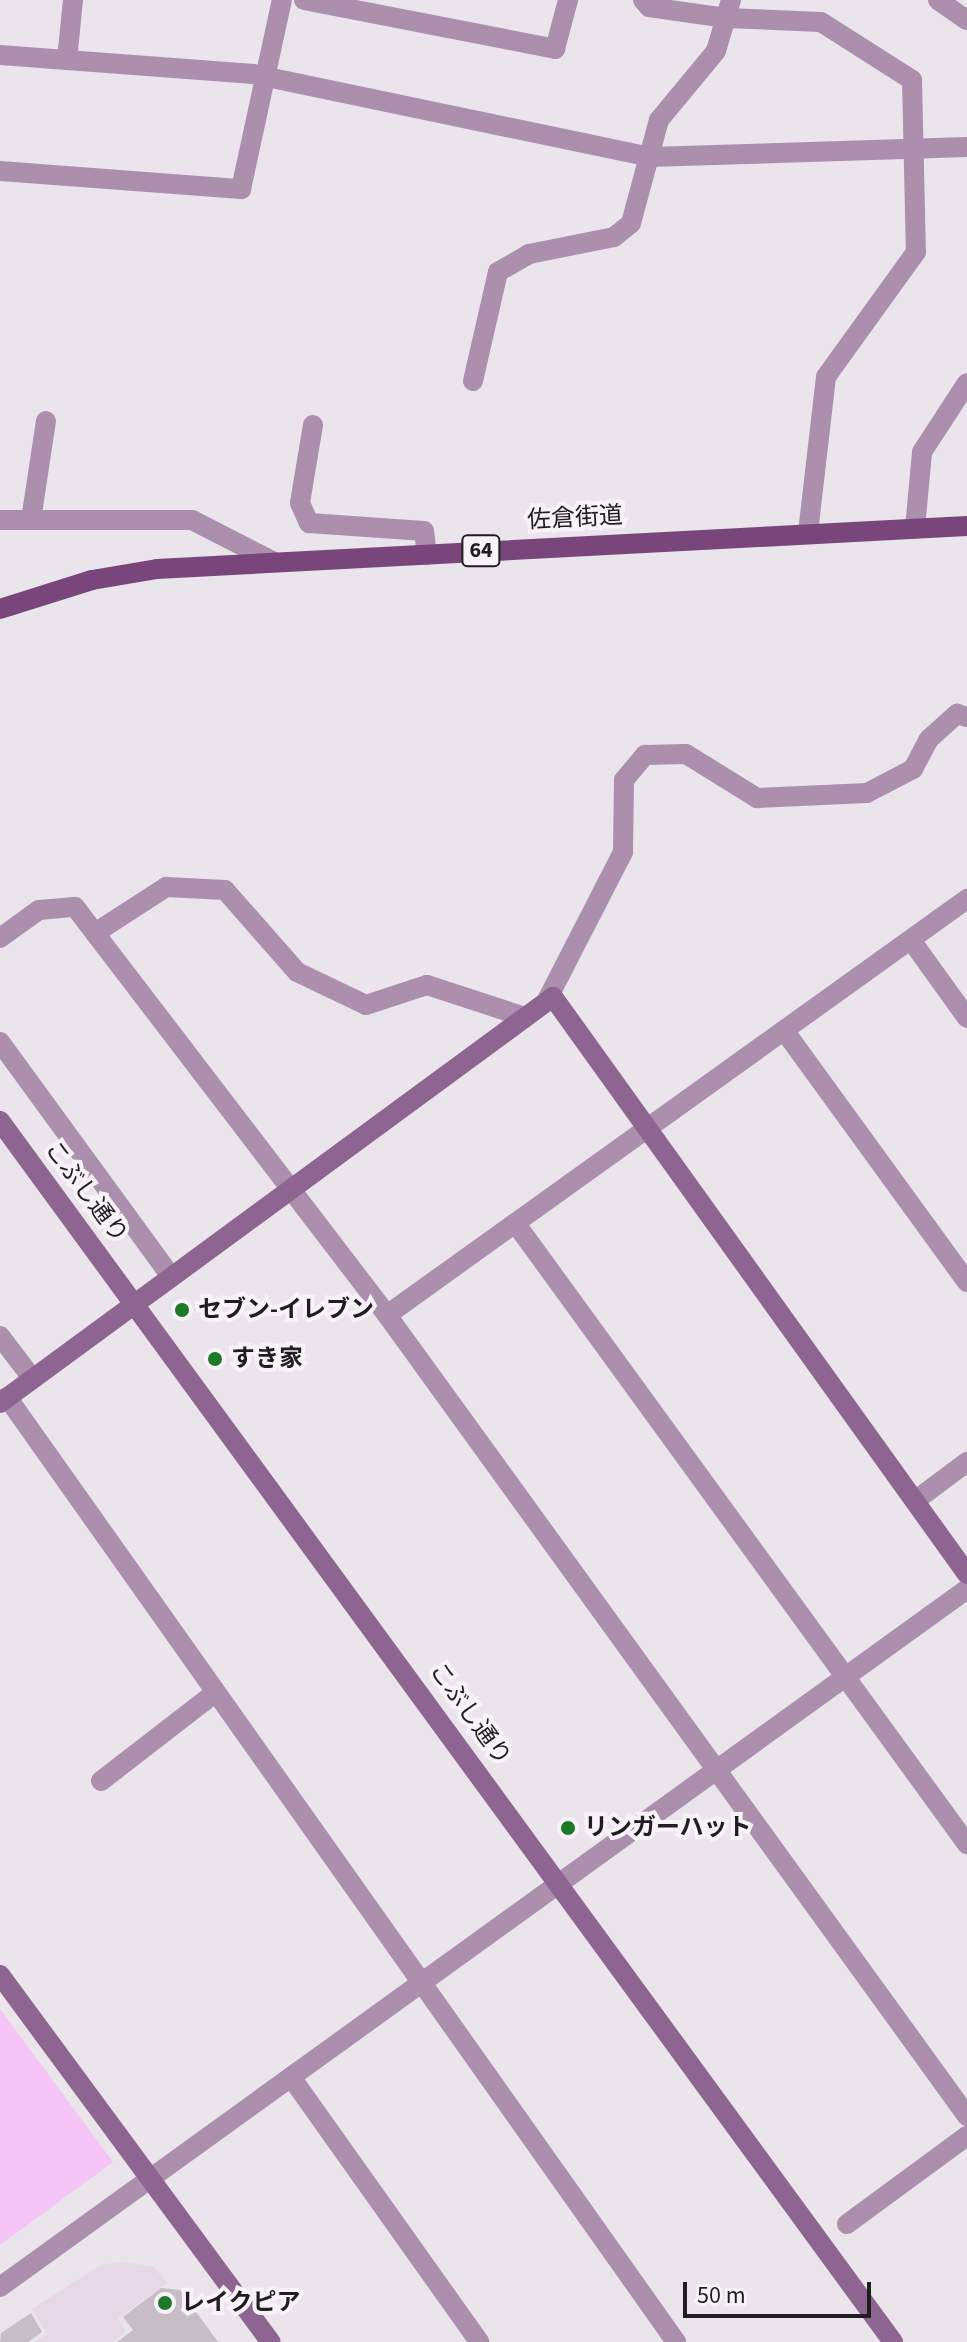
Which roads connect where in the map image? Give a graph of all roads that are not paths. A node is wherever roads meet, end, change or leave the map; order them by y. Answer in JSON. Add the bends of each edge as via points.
{"nodes":[{"id":1,"x":73,"y":0,"type":"edge"},
{"id":2,"x":282,"y":0,"type":"edge"},
{"id":3,"x":304,"y":0,"type":"edge"},
{"id":4,"x":568,"y":0,"type":"edge"},
{"id":5,"x":643,"y":0,"type":"edge"},
{"id":6,"x":938,"y":0,"type":"edge"},
{"id":7,"x":728,"y":9,"type":"edge"},
{"id":8,"x":967,"y":20,"type":"edge"},
{"id":9,"x":0,"y":55,"type":"edge"},
{"id":10,"x":67,"y":60,"type":"junction"},
{"id":11,"x":264,"y":76,"type":"junction"},
{"id":12,"x":967,"y":147,"type":"edge"},
{"id":13,"x":916,"y":149,"type":"junction"},
{"id":14,"x":649,"y":157,"type":"junction"},
{"id":15,"x":0,"y":171,"type":"edge"},
{"id":16,"x":473,"y":381,"type":"dead end"},
{"id":17,"x":967,"y":383,"type":"edge"},
{"id":18,"x":46,"y":421,"type":"dead end"},
{"id":19,"x":313,"y":425,"type":"dead end"},
{"id":20,"x":0,"y":520,"type":"edge"},
{"id":21,"x":31,"y":520,"type":"junction"},
{"id":22,"x":967,"y":526,"type":"edge"},
{"id":23,"x":915,"y":528,"type":"junction"},
{"id":24,"x":808,"y":533,"type":"junction"},
{"id":25,"x":427,"y":555,"type":"junction"},
{"id":26,"x":272,"y":561,"type":"junction"},
{"id":27,"x":0,"y":609,"type":"edge"},
{"id":28,"x":967,"y":717,"type":"edge"},
{"id":29,"x":967,"y":899,"type":"edge"},
{"id":30,"x":95,"y":933,"type":"junction"},
{"id":31,"x":0,"y":938,"type":"edge"},
{"id":32,"x":911,"y":940,"type":"junction"},
{"id":33,"x":546,"y":1002,"type":"junction"},
{"id":34,"x":525,"y":1017,"type":"junction"},
{"id":35,"x":967,"y":1018,"type":"edge"},
{"id":36,"x":786,"y":1033,"type":"junction"},
{"id":37,"x":0,"y":1042,"type":"edge"},
{"id":38,"x":0,"y":1121,"type":"edge"},
{"id":39,"x":648,"y":1131,"type":"junction"},
{"id":40,"x":291,"y":1185,"type":"junction"},
{"id":41,"x":516,"y":1224,"type":"junction"},
{"id":42,"x":170,"y":1275,"type":"junction"},
{"id":43,"x":967,"y":1282,"type":"edge"},
{"id":44,"x":135,"y":1301,"type":"junction"},
{"id":45,"x":387,"y":1315,"type":"junction"},
{"id":46,"x":0,"y":1336,"type":"edge"},
{"id":47,"x":32,"y":1378,"type":"junction"},
{"id":48,"x":3,"y":1400,"type":"edge"},
{"id":49,"x":967,"y":1462,"type":"edge"},
{"id":50,"x":916,"y":1500,"type":"junction"},
{"id":51,"x":967,"y":1574,"type":"edge"},
{"id":52,"x":967,"y":1589,"type":"edge"},
{"id":53,"x":846,"y":1676,"type":"junction"},
{"id":54,"x":215,"y":1693,"type":"junction"},
{"id":55,"x":718,"y":1771,"type":"junction"},
{"id":56,"x":101,"y":1781,"type":"dead end"},
{"id":57,"x":967,"y":1844,"type":"edge"},
{"id":58,"x":560,"y":1880,"type":"junction"},
{"id":59,"x":0,"y":1975,"type":"edge"},
{"id":60,"x":418,"y":1983,"type":"junction"},
{"id":61,"x":291,"y":2077,"type":"junction"},
{"id":62,"x":967,"y":2116,"type":"edge"},
{"id":63,"x":967,"y":2136,"type":"edge"},
{"id":64,"x":151,"y":2174,"type":"junction"},
{"id":65,"x":847,"y":2224,"type":"dead end"},
{"id":66,"x":0,"y":2287,"type":"edge"},
{"id":67,"x":271,"y":2342,"type":"edge"},
{"id":68,"x":479,"y":2342,"type":"edge"},
{"id":69,"x":676,"y":2342,"type":"edge"},
{"id":70,"x":893,"y":2342,"type":"edge"}],
"edges":[{"from":1,"to":10,"type":"street"},
{"from":2,"to":11,"type":"street"},
{"from":3,"to":4,"type":"street","via":[[555,49]]},
{"from":5,"to":7,"type":"street","via":[[649,7]]},
{"from":6,"to":8,"type":"street"},
{"from":7,"to":13,"type":"street","via":[[821,22],[912,80]]},
{"from":7,"to":14,"type":"street","via":[[716,51],[659,120]]},
{"from":9,"to":10,"type":"street"},
{"from":10,"to":11,"type":"street"},
{"from":11,"to":14,"type":"street"},
{"from":11,"to":15,"type":"street","via":[[241,189]]},
{"from":12,"to":13,"type":"street"},
{"from":13,"to":14,"type":"street"},
{"from":13,"to":24,"type":"street","via":[[916,252],[826,377]]},
{"from":14,"to":16,"type":"street","via":[[631,223],[614,237],[529,254],[498,272]]},
{"from":17,"to":23,"type":"street","via":[[922,452]]},
{"from":18,"to":21,"type":"street"},
{"from":19,"to":25,"type":"street","via":[[300,503],[309,523],[424,531]]},
{"from":20,"to":21,"type":"street"},
{"from":21,"to":26,"type":"street","via":[[192,520]]},
{"from":22,"to":23,"type":"main road","name":"佐倉街道","number":"64"},
{"from":23,"to":24,"type":"main road","name":"佐倉街道","number":"64"},
{"from":24,"to":25,"type":"main road","name":"佐倉街道","number":"64"},
{"from":25,"to":26,"type":"main road","name":"佐倉街道","number":"64"},
{"from":26,"to":27,"type":"main road","name":"佐倉街道","number":"64","via":[[92,580]]},
{"from":28,"to":33,"type":"street","via":[[957,714],[929,739],[913,769],[867,793],[757,798],[686,754],[645,755],[624,780],[623,852]]},
{"from":29,"to":32,"type":"street"},
{"from":30,"to":31,"type":"street","via":[[75,907],[39,910]]},
{"from":30,"to":34,"type":"street","via":[[166,887],[225,890],[297,972],[366,1005],[427,985]]},
{"from":30,"to":40,"type":"street"},
{"from":32,"to":35,"type":"street"},
{"from":32,"to":36,"type":"street"},
{"from":33,"to":34,"type":"street"},
{"from":33,"to":39,"type":"street","via":[[553,997]]},
{"from":34,"to":40,"type":"street"},
{"from":36,"to":39,"type":"street"},
{"from":36,"to":43,"type":"street"},
{"from":37,"to":42,"type":"street"},
{"from":38,"to":44,"type":"street","name":"こぶし通り"},
{"from":39,"to":41,"type":"street"},
{"from":39,"to":50,"type":"street"},
{"from":40,"to":42,"type":"street"},
{"from":40,"to":45,"type":"street"},
{"from":41,"to":45,"type":"street"},
{"from":41,"to":53,"type":"street"},
{"from":42,"to":44,"type":"street"},
{"from":44,"to":47,"type":"street"},
{"from":44,"to":58,"type":"street","name":"こぶし通り"},
{"from":45,"to":55,"type":"street"},
{"from":46,"to":47,"type":"street"},
{"from":47,"to":48,"type":"street"},
{"from":48,"to":54,"type":"street"},
{"from":49,"to":50,"type":"street"},
{"from":50,"to":51,"type":"street"},
{"from":52,"to":53,"type":"street"},
{"from":53,"to":55,"type":"street"},
{"from":53,"to":57,"type":"street"},
{"from":54,"to":56,"type":"street"},
{"from":54,"to":60,"type":"street"},
{"from":55,"to":58,"type":"street"},
{"from":55,"to":62,"type":"street"},
{"from":58,"to":60,"type":"street"},
{"from":58,"to":70,"type":"street","name":"こぶし通り"},
{"from":59,"to":64,"type":"street"},
{"from":60,"to":61,"type":"street"},
{"from":60,"to":69,"type":"street"},
{"from":61,"to":64,"type":"street"},
{"from":61,"to":68,"type":"street"},
{"from":63,"to":65,"type":"street"},
{"from":64,"to":66,"type":"street"},
{"from":64,"to":67,"type":"street"}]}
